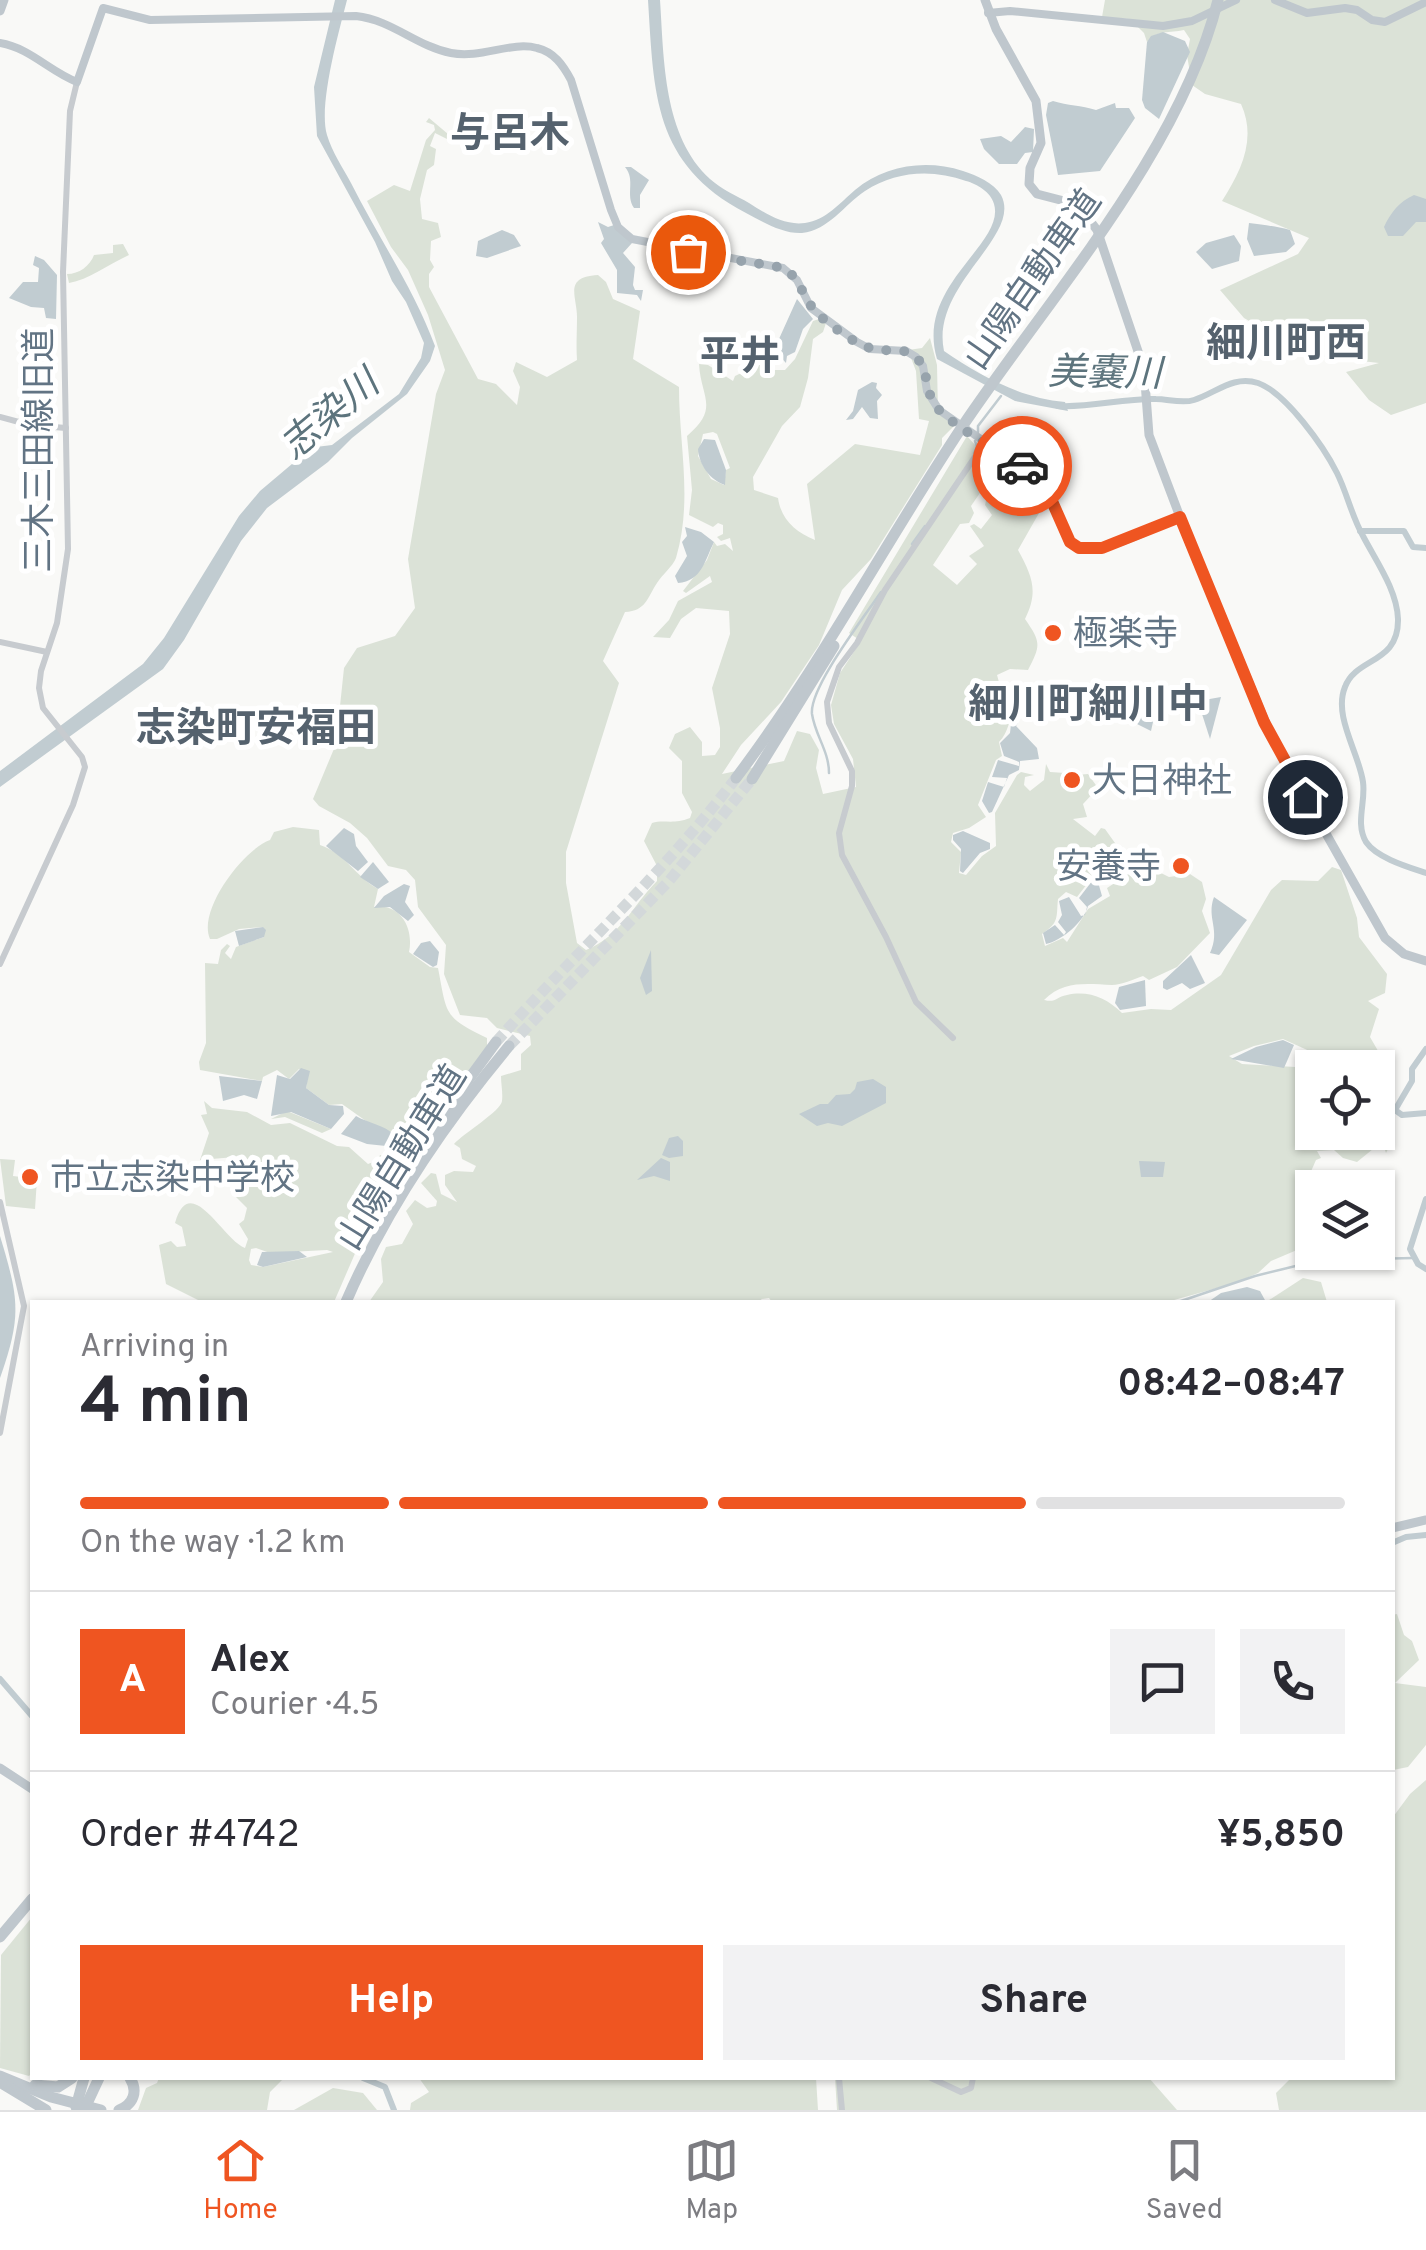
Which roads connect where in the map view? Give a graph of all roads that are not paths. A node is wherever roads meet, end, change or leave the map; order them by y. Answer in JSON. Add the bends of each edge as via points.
{"nodes":[{"id":1,"x":4,"y":0,"type":"edge"},
{"id":2,"x":985,"y":0,"type":"edge"},
{"id":3,"x":1275,"y":0,"type":"edge"},
{"id":4,"x":1227,"y":1,"type":"edge"},
{"id":5,"x":1426,"y":2,"type":"edge"},
{"id":6,"x":104,"y":4,"type":"edge"},
{"id":7,"x":0,"y":10,"type":"edge"},
{"id":8,"x":988,"y":13,"type":"junction"},
{"id":9,"x":0,"y":43,"type":"edge"},
{"id":10,"x":76,"y":82,"type":"junction"},
{"id":11,"x":0,"y":417,"type":"edge"},
{"id":12,"x":66,"y":428,"type":"junction"},
{"id":13,"x":962,"y":431,"type":"junction"},
{"id":14,"x":986,"y":442,"type":"junction"},
{"id":15,"x":1180,"y":517,"type":"junction"},
{"id":16,"x":0,"y":642,"type":"edge"},
{"id":17,"x":48,"y":652,"type":"junction"},
{"id":18,"x":736,"y":778,"type":"tunnel mouth"},
{"id":19,"x":752,"y":779,"type":"tunnel mouth"},
{"id":20,"x":1426,"y":961,"type":"edge"},
{"id":21,"x":0,"y":964,"type":"edge"},
{"id":22,"x":953,"y":1038,"type":"dead end"},
{"id":23,"x":503,"y":1044,"type":"tunnel mouth"},
{"id":24,"x":0,"y":1202,"type":"edge"},
{"id":25,"x":3,"y":1231,"type":"edge"},
{"id":26,"x":344,"y":1300,"type":"edge"},
{"id":27,"x":0,"y":1433,"type":"edge"},
{"id":28,"x":1426,"y":1520,"type":"edge"},
{"id":29,"x":1395,"y":1527,"type":"edge"},
{"id":30,"x":0,"y":1768,"type":"edge"},
{"id":31,"x":30,"y":1788,"type":"edge"},
{"id":32,"x":30,"y":1898,"type":"edge"},
{"id":33,"x":0,"y":1934,"type":"edge"},
{"id":34,"x":0,"y":2079,"type":"edge"},
{"id":35,"x":69,"y":2080,"type":"edge"},
{"id":36,"x":87,"y":2080,"type":"edge"},
{"id":37,"x":98,"y":2080,"type":"edge"},
{"id":38,"x":133,"y":2080,"type":"edge"},
{"id":39,"x":841,"y":2080,"type":"edge"},
{"id":40,"x":935,"y":2080,"type":"edge"},
{"id":41,"x":973,"y":2080,"type":"edge"},
{"id":42,"x":21,"y":2084,"type":"junction"},
{"id":43,"x":82,"y":2107,"type":"edge"},
{"id":44,"x":46,"y":2110,"type":"edge"},
{"id":45,"x":101,"y":2110,"type":"edge"},
{"id":46,"x":123,"y":2110,"type":"edge"},
{"id":47,"x":844,"y":2110,"type":"edge"}],
"edges":[{"from":1,"to":7,"type":"main road"},
{"from":2,"to":8,"type":"main road"},
{"from":3,"to":5,"type":"main road","via":[[1307,13],[1357,10],[1384,22]]},
{"from":4,"to":8,"type":"main road","via":[[1163,26]]},
{"from":4,"to":13,"type":"highway","name":"山陽自動車道","via":[[1182,109]]},
{"from":6,"to":10,"type":"main road"},
{"from":6,"to":14,"type":"main road","via":[[150,20],[376,18],[450,53],[484,55],[526,46],[547,52],[570,80],[610,210],[624,233],[640,243],[784,268],[811,308],[857,342],[916,357],[939,410]]},
{"from":8,"to":15,"type":"main road","via":[[1036,102],[1042,143],[1029,184],[1092,220],[1144,369],[1149,435]]},
{"from":9,"to":10,"type":"main road","via":[[24,49]]},
{"from":10,"to":12,"type":"street","name":"三木三田線旧道","via":[[63,272]]},
{"from":11,"to":12,"type":"street"},
{"from":12,"to":17,"type":"street","name":"三木三田線旧道","via":[[68,556]]},
{"from":13,"to":18,"type":"highway","name":"山陽自動車道","via":[[785,712]]},
{"from":13,"to":19,"type":"highway","name":"山陽自動車道"},
{"from":14,"to":15,"type":"main road","via":[[1040,481],[1079,548],[1102,548]]},
{"from":14,"to":22,"type":"street","via":[[885,590],[839,666],[828,702],[829,723],[852,771],[838,839],[842,855],[916,1002]]},
{"from":15,"to":20,"type":"main road","via":[[1281,754],[1385,938]]},
{"from":16,"to":17,"type":"street"},
{"from":17,"to":21,"type":"street","name":"三木三田線旧道","via":[[40,695],[82,757],[84,778]]},
{"from":23,"to":26,"type":"highway","name":"山陽自動車道","via":[[439,1120],[401,1181]]},
{"from":24,"to":25,"type":"street"},
{"from":25,"to":27,"type":"street","via":[[24,1306]]},
{"from":28,"to":29,"type":"main road"},
{"from":30,"to":31,"type":"main road"},
{"from":32,"to":33,"type":"highway"},
{"from":34,"to":42,"type":"highway"},
{"from":34,"to":43,"type":"highway"},
{"from":34,"to":44,"type":"highway"},
{"from":35,"to":42,"type":"highway","via":[[52,2088]]},
{"from":36,"to":43,"type":"highway"},
{"from":37,"to":43,"type":"highway"},
{"from":38,"to":46,"type":"highway","via":[[137,2096]]},
{"from":39,"to":47,"type":"street"},
{"from":40,"to":41,"type":"street","via":[[956,2092],[971,2088]]},
{"from":42,"to":45,"type":"highway"}]}
